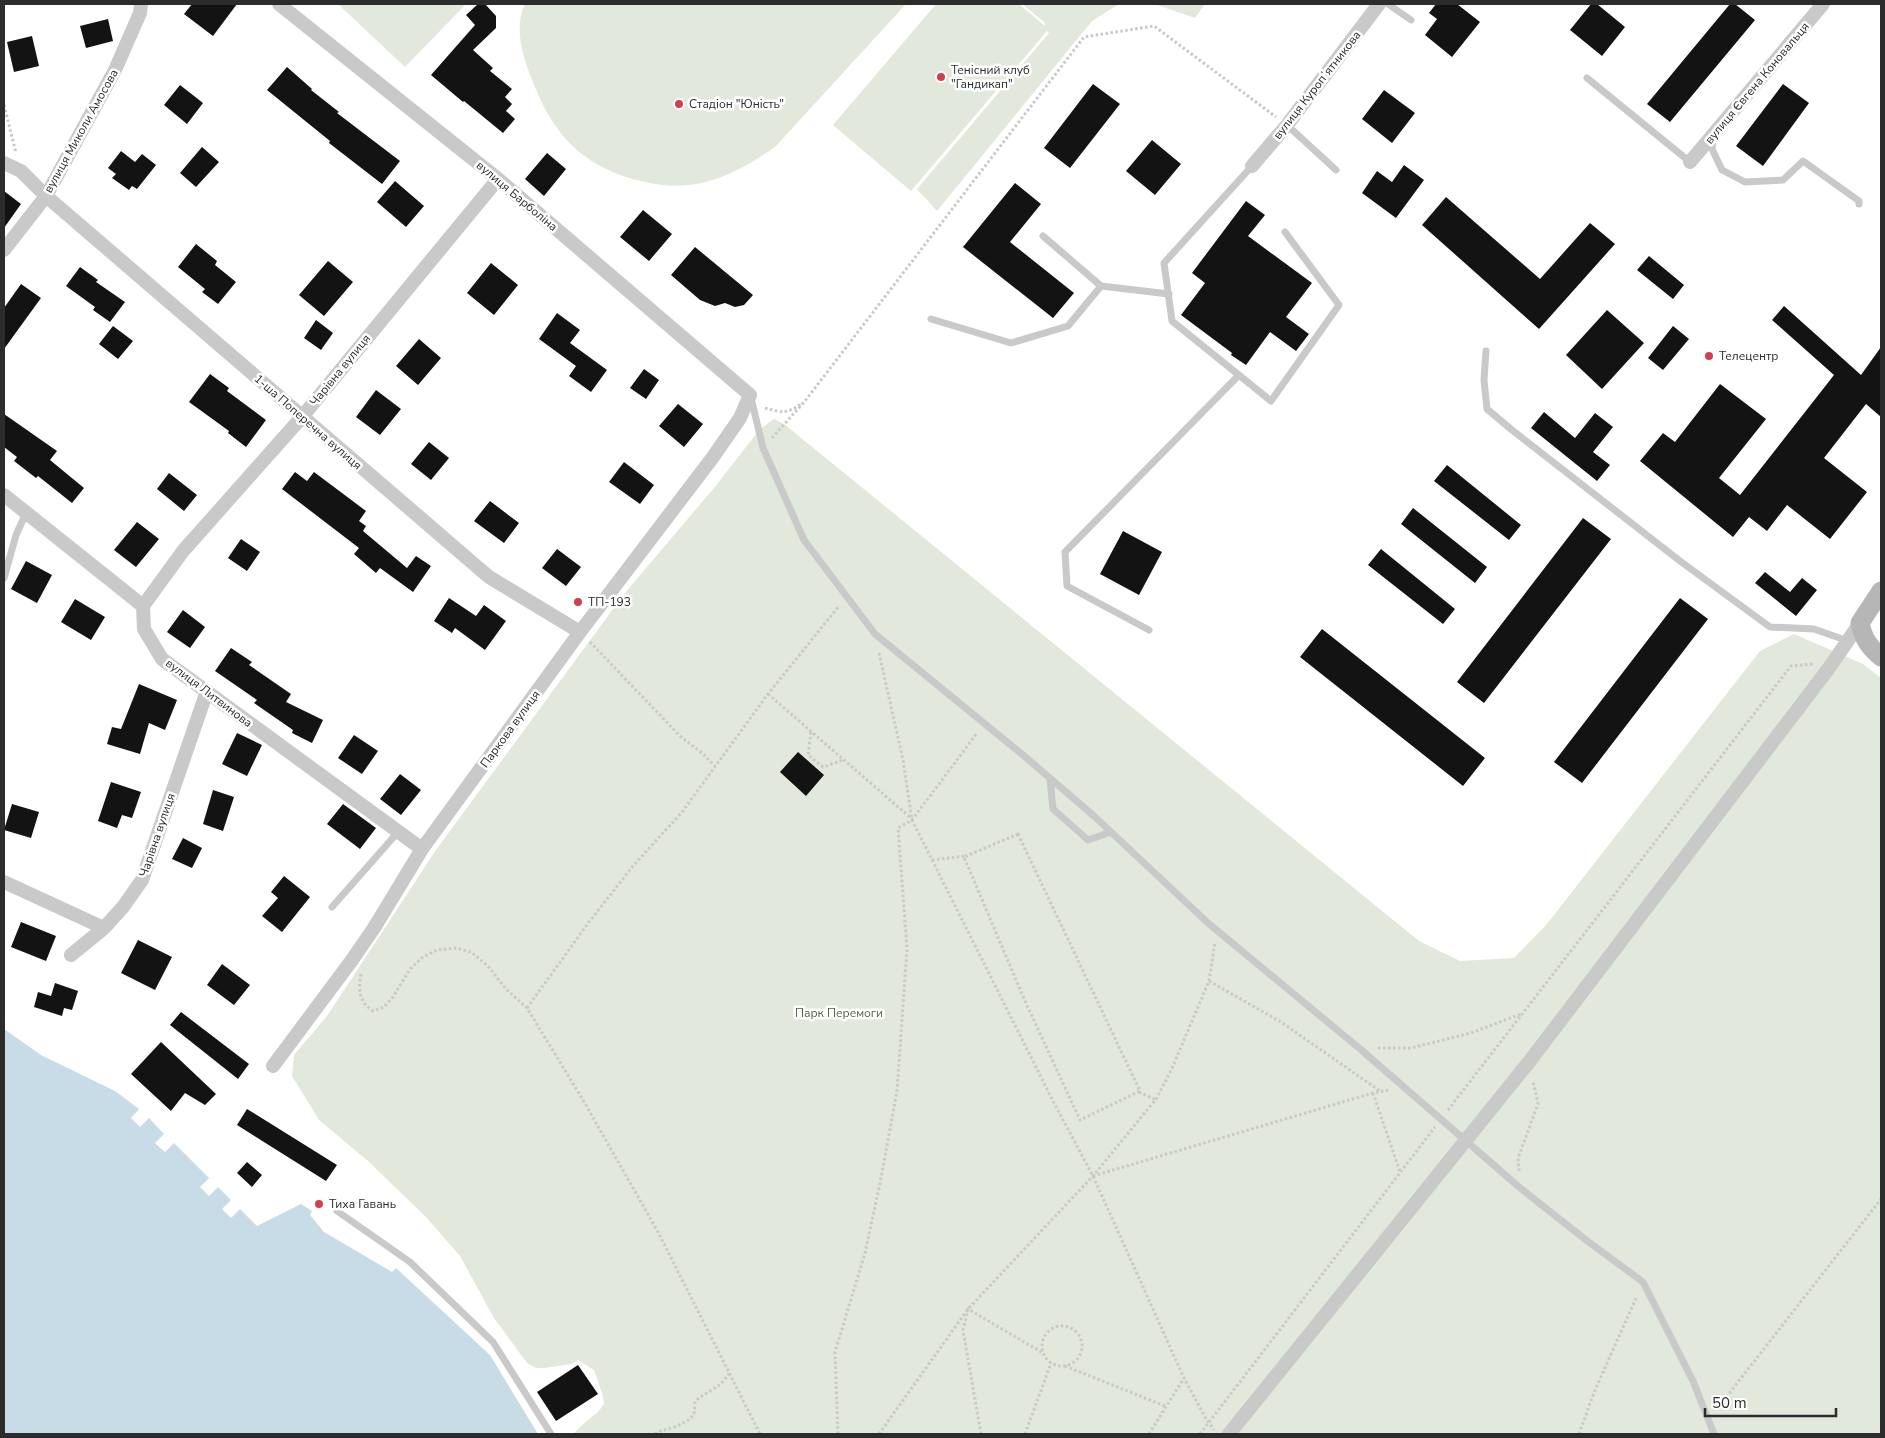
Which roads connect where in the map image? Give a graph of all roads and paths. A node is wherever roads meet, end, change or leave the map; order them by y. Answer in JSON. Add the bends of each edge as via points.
{"nodes":[{"id":1,"x":141,"y":4,"type":"edge"},
{"id":2,"x":279,"y":4,"type":"edge"},
{"id":3,"x":1379,"y":4,"type":"edge"},
{"id":4,"x":1388,"y":4,"type":"edge"},
{"id":5,"x":1823,"y":4,"type":"edge"},
{"id":6,"x":1411,"y":20,"type":"dead end"},
{"id":7,"x":1587,"y":78,"type":"dead end"},
{"id":8,"x":4,"y":105,"type":"edge"},
{"id":9,"x":1287,"y":125,"type":"junction"},
{"id":10,"x":1713,"y":136,"type":"junction"},
{"id":11,"x":1690,"y":162,"type":"joint"},
{"id":12,"x":4,"y":163,"type":"edge"},
{"id":13,"x":1252,"y":166,"type":"joint"},
{"id":14,"x":1336,"y":170,"type":"dead end"},
{"id":15,"x":21,"y":171,"type":"junction"},
{"id":16,"x":498,"y":179,"type":"junction"},
{"id":17,"x":46,"y":196,"type":"junction"},
{"id":18,"x":1858,"y":204,"type":"dead end"},
{"id":19,"x":1285,"y":232,"type":"dead end"},
{"id":20,"x":1042,"y":236,"type":"dead end"},
{"id":21,"x":4,"y":250,"type":"edge"},
{"id":22,"x":1101,"y":286,"type":"junction"},
{"id":23,"x":1168,"y":294,"type":"junction"},
{"id":24,"x":931,"y":319,"type":"dead end"},
{"id":25,"x":1486,"y":351,"type":"dead end"},
{"id":26,"x":1239,"y":375,"type":"junction"},
{"id":27,"x":750,"y":395,"type":"junction"},
{"id":28,"x":805,"y":401,"type":"junction"},
{"id":29,"x":302,"y":417,"type":"junction"},
{"id":30,"x":764,"y":448,"type":"junction"},
{"id":31,"x":4,"y":495,"type":"edge"},
{"id":32,"x":26,"y":513,"type":"junction"},
{"id":33,"x":4,"y":578,"type":"edge"},
{"id":34,"x":1881,"y":591,"type":"edge"},
{"id":35,"x":847,"y":597,"type":"junction"},
{"id":36,"x":144,"y":606,"type":"junction"},
{"id":37,"x":1860,"y":623,"type":"junction"},
{"id":38,"x":1149,"y":630,"type":"dead end"},
{"id":39,"x":580,"y":632,"type":"junction"},
{"id":40,"x":875,"y":634,"type":"junction"},
{"id":41,"x":1848,"y":641,"type":"junction"},
{"id":42,"x":1881,"y":656,"type":"edge"},
{"id":43,"x":1792,"y":666,"type":"dead end"},
{"id":44,"x":206,"y":691,"type":"junction"},
{"id":45,"x":768,"y":694,"type":"junction"},
{"id":46,"x":984,"y":723,"type":"junction"},
{"id":47,"x":812,"y":732,"type":"junction"},
{"id":48,"x":843,"y":760,"type":"junction"},
{"id":49,"x":715,"y":766,"type":"junction"},
{"id":50,"x":1050,"y":779,"type":"junction"},
{"id":51,"x":912,"y":820,"type":"junction"},
{"id":52,"x":398,"y":832,"type":"junction"},
{"id":53,"x":1111,"y":832,"type":"junction"},
{"id":54,"x":422,"y":849,"type":"junction"},
{"id":55,"x":966,"y":856,"type":"junction"},
{"id":56,"x":932,"y":860,"type":"junction"},
{"id":57,"x":4,"y":882,"type":"edge"},
{"id":58,"x":332,"y":907,"type":"dead end"},
{"id":59,"x":104,"y":928,"type":"junction"},
{"id":60,"x":1217,"y":931,"type":"junction"},
{"id":61,"x":71,"y":955,"type":"dead end"},
{"id":62,"x":363,"y":967,"type":"dead end"},
{"id":63,"x":1209,"y":981,"type":"junction"},
{"id":64,"x":527,"y":1008,"type":"junction"},
{"id":65,"x":1522,"y":1014,"type":"junction"},
{"id":66,"x":1359,"y":1048,"type":"junction"},
{"id":67,"x":1529,"y":1062,"type":"junction"},
{"id":68,"x":273,"y":1066,"type":"dead end"},
{"id":69,"x":1405,"y":1088,"type":"junction"},
{"id":70,"x":1380,"y":1090,"type":"junction"},
{"id":71,"x":1138,"y":1092,"type":"junction"},
{"id":72,"x":1373,"y":1092,"type":"junction"},
{"id":73,"x":1156,"y":1100,"type":"junction"},
{"id":74,"x":1441,"y":1119,"type":"junction"},
{"id":75,"x":1466,"y":1141,"type":"junction"},
{"id":76,"x":1400,"y":1173,"type":"junction"},
{"id":77,"x":1093,"y":1176,"type":"junction"},
{"id":78,"x":1519,"y":1187,"type":"junction"},
{"id":79,"x":1881,"y":1199,"type":"edge"},
{"id":80,"x":337,"y":1211,"type":"dead end"},
{"id":81,"x":1643,"y":1282,"type":"junction"},
{"id":82,"x":968,"y":1310,"type":"junction"},
{"id":83,"x":1043,"y":1353,"type":"junction"},
{"id":84,"x":1052,"y":1363,"type":"junction"},
{"id":85,"x":1064,"y":1366,"type":"junction"},
{"id":86,"x":729,"y":1374,"type":"junction"},
{"id":87,"x":1184,"y":1378,"type":"junction"},
{"id":88,"x":1165,"y":1406,"type":"junction"},
{"id":89,"x":1708,"y":1420,"type":"junction"},
{"id":90,"x":1209,"y":1423,"type":"junction"},
{"id":91,"x":551,"y":1434,"type":"edge"},
{"id":92,"x":655,"y":1434,"type":"edge"},
{"id":93,"x":760,"y":1434,"type":"edge"},
{"id":94,"x":838,"y":1434,"type":"edge"},
{"id":95,"x":879,"y":1434,"type":"edge"},
{"id":96,"x":981,"y":1434,"type":"edge"},
{"id":97,"x":1025,"y":1434,"type":"edge"},
{"id":98,"x":1149,"y":1434,"type":"edge"},
{"id":99,"x":1200,"y":1434,"type":"edge"},
{"id":100,"x":1218,"y":1434,"type":"edge"},
{"id":101,"x":1229,"y":1434,"type":"edge"},
{"id":102,"x":1578,"y":1434,"type":"edge"},
{"id":103,"x":1714,"y":1434,"type":"edge"}],
"edges":[{"from":1,"to":17,"type":"street","name":"вулиця Миколи Амосова","via":[[115,70]]},
{"from":2,"to":16,"type":"street","name":"вулиця Барболіна"},
{"from":3,"to":9,"type":"street","name":"вулиця Куропʼятникова"},
{"from":4,"to":6,"type":"lane"},
{"from":5,"to":10,"type":"street","name":"вулиця Євгена Коновальця"},
{"from":7,"to":11,"type":"lane"},
{"from":8,"to":15,"type":"path"},
{"from":9,"to":13,"type":"street","name":"вулиця Куропʼятникова"},
{"from":9,"to":14,"type":"lane"},
{"from":9,"to":28,"type":"path","via":[[1154,26],[1084,37]]},
{"from":10,"to":11,"type":"street","name":"вулиця Євгена Коновальця"},
{"from":10,"to":18,"type":"lane","via":[[1712,149],[1722,170],[1745,182],[1782,180],[1802,160],[1859,201]]},
{"from":12,"to":15,"type":"street","name":"1-ша Поперечна вулиця"},
{"from":13,"to":23,"type":"lane","via":[[1164,263]]},
{"from":15,"to":17,"type":"street","name":"1-ша Поперечна вулиця"},
{"from":16,"to":27,"type":"street","name":"вулиця Барболіна"},
{"from":16,"to":29,"type":"street","name":"Чарівна вулиця"},
{"from":17,"to":21,"type":"street","name":"вулиця Миколи Амосова"},
{"from":17,"to":29,"type":"street","name":"1-ша Поперечна вулиця"},
{"from":19,"to":26,"type":"lane","via":[[1339,305],[1271,401]]},
{"from":20,"to":22,"type":"lane"},
{"from":22,"to":23,"type":"lane"},
{"from":22,"to":24,"type":"lane","via":[[1068,326],[1011,343]]},
{"from":23,"to":26,"type":"lane","via":[[1172,321]]},
{"from":25,"to":41,"type":"lane","via":[[1487,409],[1512,430],[1770,627],[1814,629]]},
{"from":26,"to":38,"type":"lane","via":[[1065,552],[1067,586]]},
{"from":27,"to":28,"type":"path","via":[[765,408],[780,412],[788,412]]},
{"from":27,"to":30,"type":"lane"},
{"from":27,"to":39,"type":"street","name":"Паркова вулиця","via":[[740,418],[713,457]]},
{"from":28,"to":30,"type":"path"},
{"from":29,"to":36,"type":"street","name":"Чарівна вулиця","via":[[183,551]]},
{"from":29,"to":39,"type":"street","name":"1-ша Поперечна вулиця","via":[[489,577]]},
{"from":30,"to":35,"type":"lane","via":[[804,540]]},
{"from":31,"to":32,"type":"street"},
{"from":32,"to":33,"type":"lane","via":[[16,534]]},
{"from":32,"to":36,"type":"street"},
{"from":34,"to":37,"type":"street"},
{"from":35,"to":40,"type":"lane"},
{"from":35,"to":45,"type":"path"},
{"from":36,"to":44,"type":"street","name":"вулиця Литвинова","via":[[144,629],[162,659]]},
{"from":37,"to":41,"type":"street"},
{"from":37,"to":42,"type":"street","via":[[1863,638]]},
{"from":39,"to":49,"type":"path","via":[[680,736]]},
{"from":39,"to":54,"type":"street","name":"Паркова вулиця"},
{"from":40,"to":46,"type":"lane"},
{"from":40,"to":51,"type":"path","via":[[903,760]]},
{"from":41,"to":67,"type":"street"},
{"from":43,"to":65,"type":"path"},
{"from":44,"to":52,"type":"street","name":"вулиця Литвинова"},
{"from":44,"to":59,"type":"street","name":"Чарівна вулиця","via":[[142,880]]},
{"from":45,"to":47,"type":"path"},
{"from":45,"to":49,"type":"path"},
{"from":46,"to":50,"type":"lane"},
{"from":46,"to":51,"type":"path"},
{"from":47,"to":48,"type":"path"},
{"from":47,"to":48,"type":"path","via":[[808,755],[822,767]]},
{"from":48,"to":51,"type":"path"},
{"from":49,"to":64,"type":"path","via":[[682,812],[600,908]]},
{"from":50,"to":53,"type":"lane"},
{"from":50,"to":53,"type":"lane","via":[[1052,809],[1088,840]]},
{"from":51,"to":56,"type":"path"},
{"from":51,"to":94,"type":"path","via":[[898,828],[907,949],[897,1091],[864,1252],[836,1352]]},
{"from":52,"to":54,"type":"street","name":"вулиця Литвинова"},
{"from":52,"to":58,"type":"lane"},
{"from":53,"to":60,"type":"lane"},
{"from":54,"to":68,"type":"street","name":"Паркова вулиця","via":[[374,928]]},
{"from":55,"to":56,"type":"path"},
{"from":55,"to":71,"type":"path","via":[[1018,834]]},
{"from":55,"to":71,"type":"path","via":[[1024,1001],[1080,1120]]},
{"from":56,"to":77,"type":"path"},
{"from":57,"to":59,"type":"street"},
{"from":59,"to":61,"type":"street","name":"Чарівна вулиця"},
{"from":60,"to":63,"type":"path"},
{"from":60,"to":66,"type":"lane"},
{"from":62,"to":64,"type":"path","via":[[360,995],[364,1005],[373,1011],[393,997],[410,969],[422,957],[437,950],[455,948],[471,952]]},
{"from":63,"to":70,"type":"path","via":[[1281,1022]]},
{"from":63,"to":73,"type":"path"},
{"from":64,"to":86,"type":"path","via":[[658,1232]]},
{"from":65,"to":66,"type":"path","via":[[1471,1033],[1412,1048]]},
{"from":65,"to":74,"type":"path"},
{"from":66,"to":69,"type":"lane"},
{"from":67,"to":75,"type":"street"},
{"from":67,"to":78,"type":"path","via":[[1538,1104],[1518,1158]]},
{"from":69,"to":70,"type":"path"},
{"from":69,"to":74,"type":"lane"},
{"from":70,"to":72,"type":"path"},
{"from":71,"to":73,"type":"path"},
{"from":72,"to":76,"type":"path"},
{"from":72,"to":77,"type":"path"},
{"from":73,"to":77,"type":"path"},
{"from":74,"to":75,"type":"lane"},
{"from":74,"to":76,"type":"path"},
{"from":75,"to":78,"type":"lane"},
{"from":75,"to":101,"type":"street"},
{"from":76,"to":90,"type":"path"},
{"from":77,"to":82,"type":"path"},
{"from":77,"to":87,"type":"path"},
{"from":78,"to":81,"type":"lane"},
{"from":79,"to":89,"type":"path"},
{"from":80,"to":91,"type":"lane","via":[[410,1262],[493,1342]]},
{"from":81,"to":89,"type":"lane"},
{"from":81,"to":102,"type":"path"},
{"from":82,"to":83,"type":"path"},
{"from":82,"to":95,"type":"path"},
{"from":82,"to":96,"type":"path","via":[[963,1330]]},
{"from":83,"to":84,"type":"path"},
{"from":83,"to":85,"type":"path","via":[[1046,1334],[1056,1327],[1069,1328],[1078,1336],[1082,1348],[1076,1360]]},
{"from":84,"to":85,"type":"path"},
{"from":84,"to":97,"type":"path"},
{"from":85,"to":88,"type":"path"},
{"from":86,"to":92,"type":"path","via":[[721,1384],[695,1402],[694,1414],[687,1421]]},
{"from":86,"to":93,"type":"path"},
{"from":87,"to":88,"type":"path"},
{"from":87,"to":90,"type":"path"},
{"from":88,"to":98,"type":"path"},
{"from":89,"to":103,"type":"lane"},
{"from":90,"to":99,"type":"path"},
{"from":90,"to":100,"type":"path"}]}
